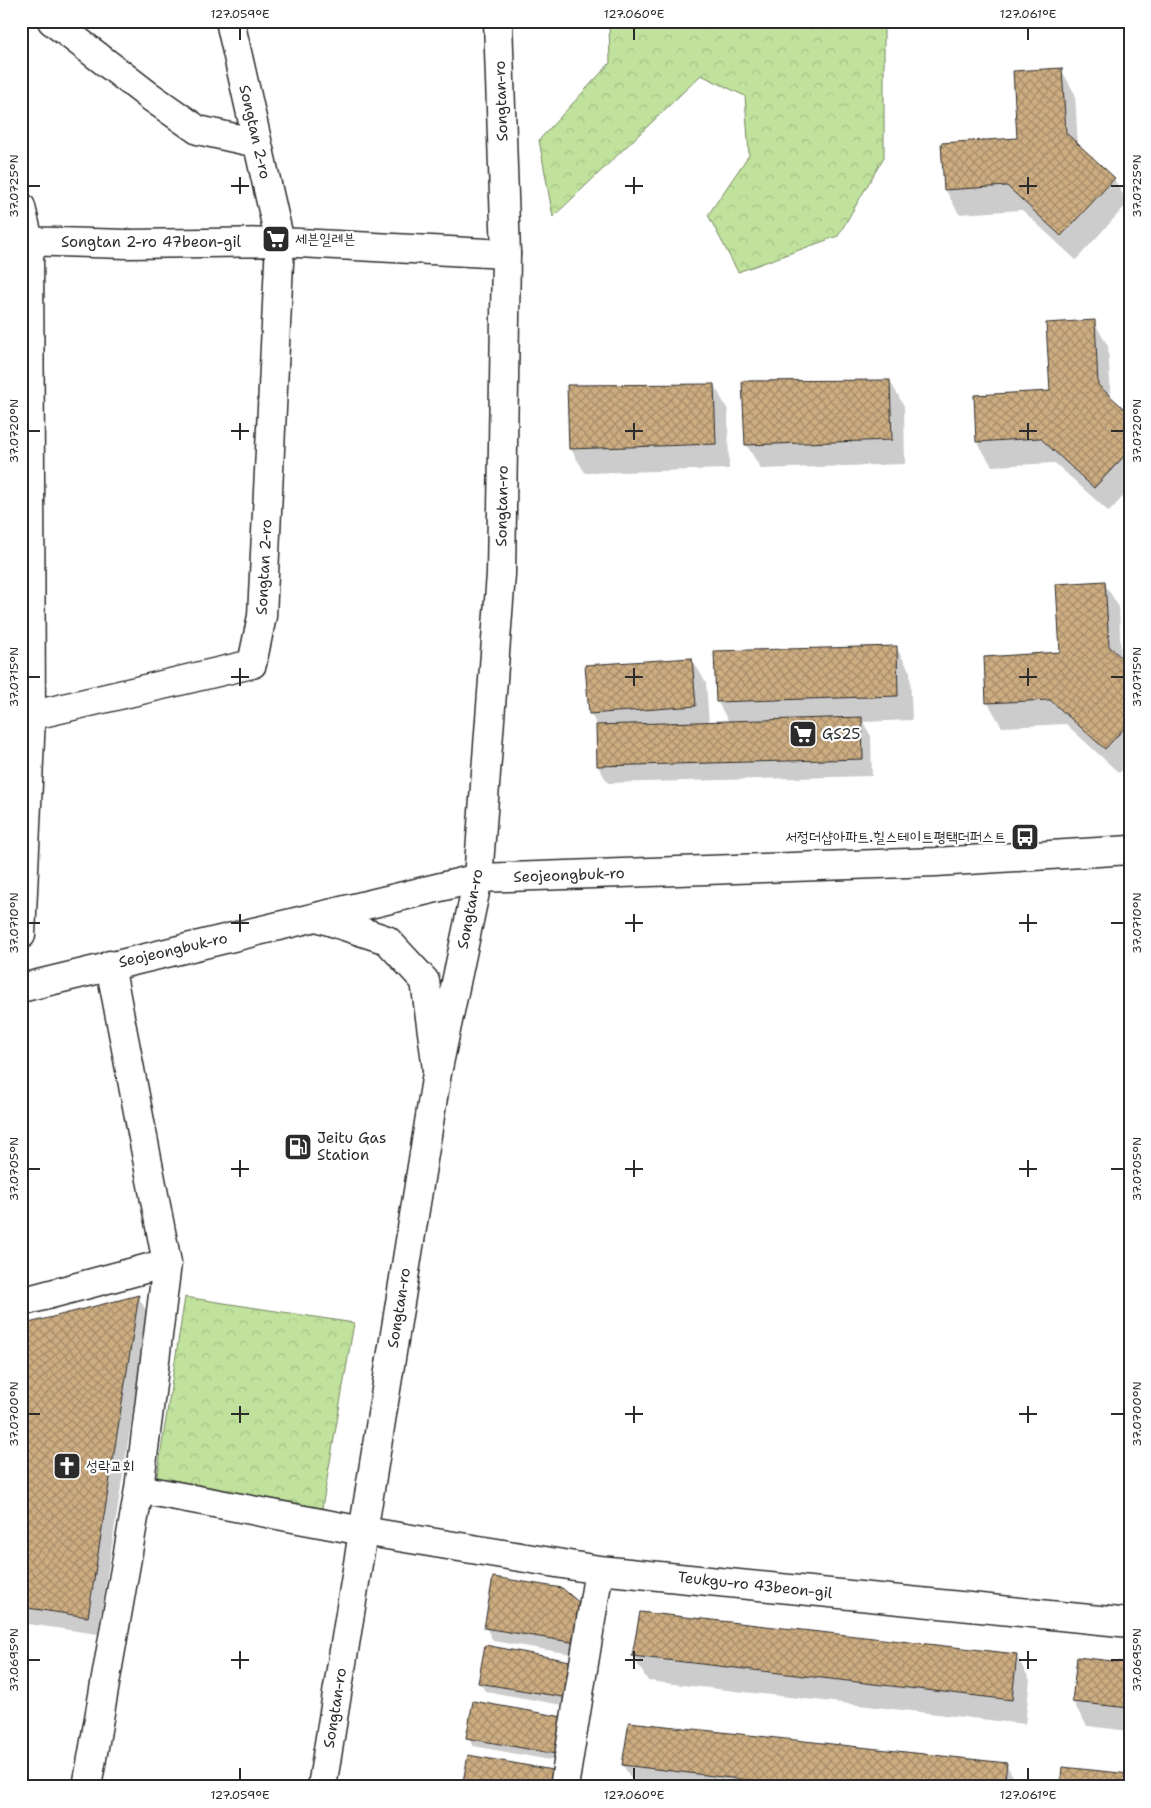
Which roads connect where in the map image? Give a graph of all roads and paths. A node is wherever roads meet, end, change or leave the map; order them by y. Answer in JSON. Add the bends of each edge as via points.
{"nodes":[{"id":1,"x":52,"y":21,"type":"edge"},
{"id":2,"x":230,"y":21,"type":"edge"},
{"id":3,"x":498,"y":21,"type":"edge"},
{"id":4,"x":258,"y":143,"type":"junction"},
{"id":5,"x":21,"y":207,"type":"edge"},
{"id":6,"x":25,"y":241,"type":"edge"},
{"id":7,"x":280,"y":242,"type":"junction"},
{"id":8,"x":506,"y":254,"type":"junction"},
{"id":9,"x":26,"y":717,"type":"edge"},
{"id":10,"x":1130,"y":850,"type":"edge"},
{"id":11,"x":478,"y":878,"type":"junction"},
{"id":12,"x":317,"y":916,"type":"junction"},
{"id":13,"x":21,"y":934,"type":"edge"},
{"id":14,"x":110,"y":965,"type":"junction"},
{"id":15,"x":21,"y":988,"type":"edge"},
{"id":16,"x":437,"y":1073,"type":"junction"},
{"id":17,"x":167,"y":1263,"type":"junction"},
{"id":18,"x":21,"y":1302,"type":"edge"},
{"id":19,"x":139,"y":1489,"type":"junction"},
{"id":20,"x":363,"y":1531,"type":"junction"},
{"id":21,"x":599,"y":1570,"type":"junction"},
{"id":22,"x":1130,"y":1624,"type":"edge"},
{"id":23,"x":87,"y":1787,"type":"edge"},
{"id":24,"x":322,"y":1787,"type":"edge"},
{"id":25,"x":564,"y":1787,"type":"edge"}],
"edges":[{"from":1,"to":4,"type":"street","via":[[198,130]]},
{"from":2,"to":4,"type":"street","name":"Songtan 2-ro"},
{"from":3,"to":8,"type":"street","name":"Songtan-ro"},
{"from":4,"to":7,"type":"street","name":"Songtan 2-ro"},
{"from":5,"to":6,"type":"street"},
{"from":6,"to":7,"type":"street","name":"Songtan 2-ro 47beon-gil","via":[[127,244]]},
{"from":6,"to":9,"type":"street"},
{"from":7,"to":8,"type":"street"},
{"from":7,"to":9,"type":"street","name":"Songtan 2-ro","via":[[262,616],[252,664]]},
{"from":8,"to":11,"type":"street","name":"Songtan-ro","via":[[501,574]]},
{"from":9,"to":13,"type":"street"},
{"from":10,"to":11,"type":"street","name":"Seojeongbuk-ro","via":[[936,862]]},
{"from":11,"to":12,"type":"street","name":"Seojeongbuk-ro"},
{"from":11,"to":16,"type":"street","name":"Songtan-ro"},
{"from":12,"to":14,"type":"street","name":"Seojeongbuk-ro"},
{"from":12,"to":16,"type":"street","via":[[387,940],[425,981]]},
{"from":14,"to":15,"type":"street","name":"Seojeongbuk-ro"},
{"from":14,"to":17,"type":"street"},
{"from":16,"to":20,"type":"street","name":"Songtan-ro"},
{"from":17,"to":18,"type":"street"},
{"from":17,"to":19,"type":"street"},
{"from":19,"to":20,"type":"street","name":"Teukgu-ro 43beon-gil"},
{"from":19,"to":23,"type":"street"},
{"from":20,"to":21,"type":"street","name":"Teukgu-ro 43beon-gil"},
{"from":20,"to":24,"type":"street","name":"Songtan-ro"},
{"from":21,"to":22,"type":"street","name":"Teukgu-ro 43beon-gil"},
{"from":21,"to":25,"type":"street"}]}
